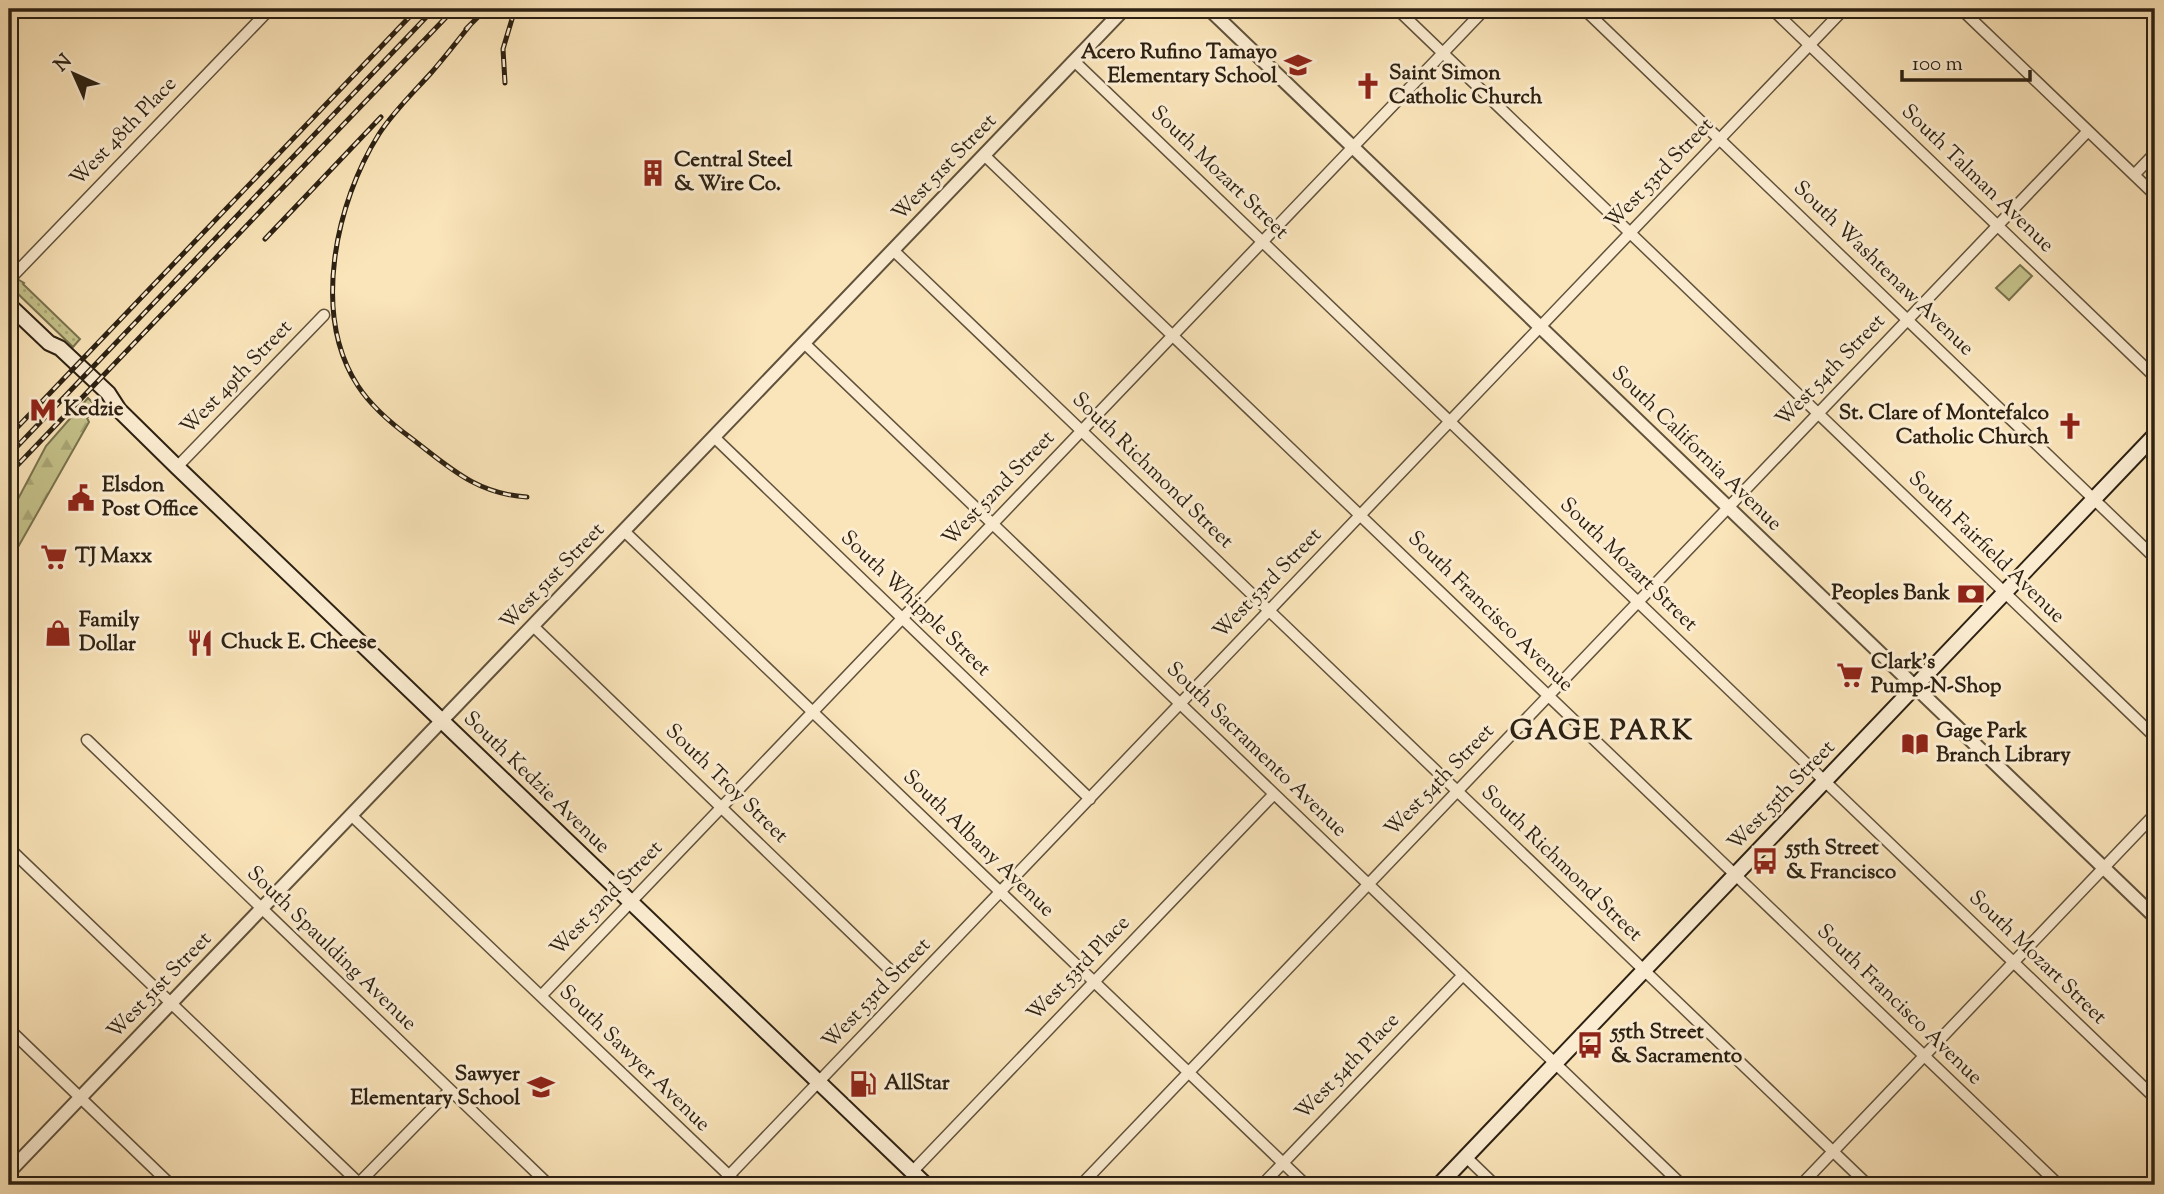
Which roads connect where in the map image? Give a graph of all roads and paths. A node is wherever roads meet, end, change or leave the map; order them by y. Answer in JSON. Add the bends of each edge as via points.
{"nodes":[{"id":1,"x":1124,"y":9,"type":"edge"},
{"id":2,"x":1209,"y":9,"type":"edge"},
{"id":3,"x":1397,"y":9,"type":"edge"},
{"id":4,"x":1485,"y":9,"type":"edge"},
{"id":5,"x":1584,"y":9,"type":"edge"},
{"id":6,"x":1772,"y":9,"type":"edge"},
{"id":7,"x":1844,"y":9,"type":"edge"},
{"id":8,"x":1961,"y":9,"type":"edge"},
{"id":9,"x":2149,"y":9,"type":"edge"},
{"id":10,"x":267,"y":10,"type":"edge"},
{"id":11,"x":2155,"y":15,"type":"edge"},
{"id":12,"x":1810,"y":45,"type":"junction"},
{"id":13,"x":1443,"y":53,"type":"junction"},
{"id":14,"x":1074,"y":61,"type":"junction"},
{"id":15,"x":2088,"y":131,"type":"junction"},
{"id":16,"x":1720,"y":139,"type":"junction"},
{"id":17,"x":1353,"y":147,"type":"junction"},
{"id":18,"x":2155,"y":153,"type":"edge"},
{"id":19,"x":984,"y":155,"type":"junction"},
{"id":20,"x":2134,"y":175,"type":"junction"},
{"id":21,"x":2155,"y":195,"type":"edge"},
{"id":22,"x":1997,"y":225,"type":"junction"},
{"id":23,"x":1631,"y":233,"type":"junction"},
{"id":24,"x":1262,"y":241,"type":"junction"},
{"id":25,"x":893,"y":250,"type":"junction"},
{"id":26,"x":9,"y":280,"type":"edge"},
{"id":27,"x":9,"y":305,"type":"edge"},
{"id":28,"x":324,"y":315,"type":"dead end"},
{"id":29,"x":1907,"y":320,"type":"junction"},
{"id":30,"x":1540,"y":327,"type":"junction"},
{"id":31,"x":1172,"y":335,"type":"junction"},
{"id":32,"x":804,"y":343,"type":"junction"},
{"id":33,"x":2155,"y":377,"type":"edge"},
{"id":34,"x":1818,"y":413,"type":"junction"},
{"id":35,"x":1450,"y":421,"type":"junction"},
{"id":36,"x":1081,"y":430,"type":"junction"},
{"id":37,"x":2155,"y":435,"type":"edge"},
{"id":38,"x":714,"y":437,"type":"junction"},
{"id":39,"x":177,"y":467,"type":"junction"},
{"id":40,"x":2094,"y":499,"type":"junction"},
{"id":41,"x":1728,"y":507,"type":"junction"},
{"id":42,"x":1361,"y":516,"type":"junction"},
{"id":43,"x":992,"y":524,"type":"junction"},
{"id":44,"x":624,"y":531,"type":"junction"},
{"id":45,"x":2155,"y":558,"type":"edge"},
{"id":46,"x":2005,"y":593,"type":"junction"},
{"id":47,"x":1638,"y":601,"type":"junction"},
{"id":48,"x":1269,"y":611,"type":"junction"},
{"id":49,"x":902,"y":618,"type":"junction"},
{"id":50,"x":533,"y":626,"type":"junction"},
{"id":51,"x":1915,"y":686,"type":"junction"},
{"id":52,"x":1548,"y":695,"type":"junction"},
{"id":53,"x":1180,"y":704,"type":"junction"},
{"id":54,"x":812,"y":712,"type":"junction"},
{"id":55,"x":441,"y":721,"type":"junction"},
{"id":56,"x":2155,"y":737,"type":"edge"},
{"id":57,"x":87,"y":740,"type":"dead end"},
{"id":58,"x":1825,"y":781,"type":"junction"},
{"id":59,"x":1457,"y":791,"type":"junction"},
{"id":60,"x":1274,"y":794,"type":"junction"},
{"id":61,"x":1090,"y":799,"type":"junction"},
{"id":62,"x":722,"y":807,"type":"junction"},
{"id":63,"x":2155,"y":814,"type":"edge"},
{"id":64,"x":351,"y":815,"type":"junction"},
{"id":65,"x":9,"y":848,"type":"edge"},
{"id":66,"x":2104,"y":868,"type":"junction"},
{"id":67,"x":1736,"y":874,"type":"junction"},
{"id":68,"x":1368,"y":884,"type":"junction"},
{"id":69,"x":1000,"y":892,"type":"junction"},
{"id":70,"x":630,"y":902,"type":"junction"},
{"id":71,"x":261,"y":909,"type":"junction"},
{"id":72,"x":2155,"y":917,"type":"edge"},
{"id":73,"x":2014,"y":962,"type":"junction"},
{"id":74,"x":1644,"y":970,"type":"junction"},
{"id":75,"x":891,"y":971,"type":"dead end"},
{"id":76,"x":1463,"y":975,"type":"junction"},
{"id":77,"x":1094,"y":982,"type":"junction"},
{"id":78,"x":541,"y":996,"type":"junction"},
{"id":79,"x":171,"y":1003,"type":"junction"},
{"id":80,"x":9,"y":1029,"type":"edge"},
{"id":81,"x":1924,"y":1056,"type":"junction"},
{"id":82,"x":1555,"y":1064,"type":"junction"},
{"id":83,"x":1189,"y":1073,"type":"junction"},
{"id":84,"x":819,"y":1082,"type":"junction"},
{"id":85,"x":450,"y":1090,"type":"junction"},
{"id":86,"x":80,"y":1098,"type":"junction"},
{"id":87,"x":2155,"y":1098,"type":"edge"},
{"id":88,"x":1833,"y":1152,"type":"junction"},
{"id":89,"x":1466,"y":1157,"type":"junction"},
{"id":90,"x":1283,"y":1163,"type":"junction"},
{"id":91,"x":912,"y":1171,"type":"junction"},
{"id":92,"x":9,"y":1172,"type":"edge"},
{"id":93,"x":729,"y":1176,"type":"junction"},
{"id":94,"x":172,"y":1185,"type":"edge"},
{"id":95,"x":359,"y":1185,"type":"edge"},
{"id":96,"x":550,"y":1185,"type":"edge"},
{"id":97,"x":720,"y":1185,"type":"edge"},
{"id":98,"x":738,"y":1185,"type":"edge"},
{"id":99,"x":926,"y":1185,"type":"edge"},
{"id":100,"x":1082,"y":1185,"type":"edge"},
{"id":101,"x":1262,"y":1185,"type":"edge"},
{"id":102,"x":1306,"y":1185,"type":"edge"},
{"id":103,"x":1439,"y":1185,"type":"edge"},
{"id":104,"x":1495,"y":1185,"type":"edge"},
{"id":105,"x":1682,"y":1185,"type":"edge"},
{"id":106,"x":1801,"y":1185,"type":"edge"},
{"id":107,"x":1868,"y":1185,"type":"edge"},
{"id":108,"x":2059,"y":1185,"type":"edge"}],
"edges":[{"from":1,"to":14,"type":"street","name":"West 51st Street"},
{"from":2,"to":17,"type":"street","name":"South California Avenue"},
{"from":3,"to":13,"type":"street","name":"South Fairfield Avenue"},
{"from":4,"to":13,"type":"street","name":"West 52nd Street"},
{"from":5,"to":16,"type":"street","name":"South Washtenaw Avenue"},
{"from":6,"to":12,"type":"street","name":"South Talman Avenue"},
{"from":7,"to":12,"type":"street","name":"West 53rd Street"},
{"from":8,"to":15,"type":"street"},
{"from":9,"to":11,"type":"street"},
{"from":10,"to":26,"type":"street","name":"West 48th Place"},
{"from":12,"to":16,"type":"street","name":"West 53rd Street"},
{"from":12,"to":22,"type":"street","name":"South Talman Avenue"},
{"from":13,"to":17,"type":"street","name":"West 52nd Street"},
{"from":13,"to":23,"type":"street","name":"South Fairfield Avenue"},
{"from":14,"to":19,"type":"street","name":"West 51st Street"},
{"from":14,"to":24,"type":"street","name":"South Mozart Street"},
{"from":15,"to":20,"type":"street"},
{"from":15,"to":22,"type":"street","name":"West 54th Street"},
{"from":16,"to":23,"type":"street","name":"West 53rd Street"},
{"from":16,"to":29,"type":"street","name":"South Washtenaw Avenue"},
{"from":17,"to":24,"type":"street","name":"West 52nd Street"},
{"from":17,"to":30,"type":"street","name":"South California Avenue"},
{"from":18,"to":20,"type":"street"},
{"from":19,"to":25,"type":"street","name":"West 51st Street"},
{"from":19,"to":31,"type":"street","name":"South Francisco Avenue"},
{"from":20,"to":21,"type":"street"},
{"from":22,"to":29,"type":"street","name":"West 54th Street"},
{"from":22,"to":33,"type":"street","name":"South Talman Avenue"},
{"from":23,"to":30,"type":"street","name":"West 53rd Street"},
{"from":23,"to":34,"type":"street","name":"South Fairfield Avenue"},
{"from":24,"to":31,"type":"street","name":"West 52nd Street"},
{"from":24,"to":35,"type":"street","name":"South Mozart Street"},
{"from":25,"to":32,"type":"street","name":"West 51st Street"},
{"from":25,"to":36,"type":"street","name":"South Richmond Street"},
{"from":27,"to":39,"type":"main road","name":"South Kedzie Avenue","via":[[89,375]]},
{"from":28,"to":39,"type":"street","name":"West 49th Street"},
{"from":29,"to":34,"type":"street","name":"West 54th Street"},
{"from":29,"to":40,"type":"street","name":"South Washtenaw Avenue"},
{"from":30,"to":35,"type":"street","name":"West 53rd Street"},
{"from":30,"to":41,"type":"street","name":"South California Avenue"},
{"from":31,"to":36,"type":"street","name":"West 52nd Street"},
{"from":31,"to":42,"type":"street","name":"South Francisco Avenue"},
{"from":32,"to":38,"type":"street","name":"West 51st Street"},
{"from":32,"to":43,"type":"street","name":"South Sacramento Avenue"},
{"from":34,"to":41,"type":"street","name":"West 54th Street"},
{"from":34,"to":46,"type":"street","name":"South Fairfield Avenue"},
{"from":35,"to":42,"type":"street","name":"West 53rd Street"},
{"from":35,"to":47,"type":"street","name":"South Mozart Street"},
{"from":36,"to":43,"type":"street","name":"West 52nd Street"},
{"from":36,"to":48,"type":"street","name":"South Richmond Street"},
{"from":37,"to":40,"type":"main road","name":"West 55th Street"},
{"from":38,"to":44,"type":"street","name":"West 51st Street"},
{"from":38,"to":49,"type":"street","name":"South Whipple Street"},
{"from":39,"to":55,"type":"main road","name":"South Kedzie Avenue"},
{"from":40,"to":45,"type":"street","name":"South Washtenaw Avenue"},
{"from":40,"to":46,"type":"main road","name":"West 55th Street"},
{"from":41,"to":47,"type":"street","name":"West 54th Street"},
{"from":41,"to":51,"type":"street","name":"South California Avenue"},
{"from":42,"to":48,"type":"street","name":"West 53rd Street"},
{"from":42,"to":52,"type":"street","name":"South Francisco Avenue"},
{"from":43,"to":49,"type":"street","name":"West 52nd Street"},
{"from":43,"to":53,"type":"street","name":"South Sacramento Avenue"},
{"from":44,"to":50,"type":"street","name":"West 51st Street"},
{"from":44,"to":54,"type":"street","name":"South Albany Avenue"},
{"from":46,"to":51,"type":"main road","name":"West 55th Street"},
{"from":46,"to":56,"type":"street","name":"South Fairfield Avenue"},
{"from":47,"to":52,"type":"street","name":"West 54th Street"},
{"from":47,"to":58,"type":"street","name":"South Mozart Street"},
{"from":48,"to":53,"type":"street","name":"West 53rd Street"},
{"from":48,"to":59,"type":"street","name":"South Richmond Street"},
{"from":49,"to":54,"type":"street","name":"West 52nd Street"},
{"from":49,"to":61,"type":"street","name":"South Whipple Street"},
{"from":50,"to":55,"type":"street","name":"West 51st Street"},
{"from":50,"to":62,"type":"street","name":"South Troy Street"},
{"from":51,"to":58,"type":"main road","name":"West 55th Street"},
{"from":51,"to":66,"type":"street","name":"South California Avenue"},
{"from":52,"to":59,"type":"street","name":"West 54th Street"},
{"from":52,"to":67,"type":"street","name":"South Francisco Avenue"},
{"from":53,"to":60,"type":"street","name":"South Sacramento Avenue"},
{"from":53,"to":61,"type":"street","name":"West 53rd Street"},
{"from":54,"to":62,"type":"street","name":"West 52nd Street"},
{"from":54,"to":69,"type":"street","name":"South Albany Avenue"},
{"from":55,"to":64,"type":"street","name":"West 51st Street"},
{"from":55,"to":70,"type":"main road","name":"South Kedzie Avenue"},
{"from":57,"to":71,"type":"street","name":"South Spaulding Avenue"},
{"from":58,"to":67,"type":"main road","name":"West 55th Street"},
{"from":58,"to":73,"type":"street","name":"South Mozart Street"},
{"from":59,"to":68,"type":"street","name":"West 54th Street"},
{"from":59,"to":74,"type":"street","name":"South Richmond Street"},
{"from":60,"to":68,"type":"street","name":"South Sacramento Avenue"},
{"from":60,"to":77,"type":"street","name":"West 53rd Place"},
{"from":61,"to":69,"type":"street","name":"West 53rd Street"},
{"from":62,"to":70,"type":"street","name":"West 52nd Street"},
{"from":62,"to":75,"type":"street","name":"South Troy Street"},
{"from":63,"to":66,"type":"street"},
{"from":64,"to":71,"type":"street","name":"West 51st Street"},
{"from":64,"to":78,"type":"street","name":"South Sawyer Avenue"},
{"from":65,"to":79,"type":"street"},
{"from":66,"to":72,"type":"street","name":"South California Avenue"},
{"from":66,"to":73,"type":"street"},
{"from":67,"to":74,"type":"main road","name":"West 55th Street"},
{"from":67,"to":81,"type":"street","name":"South Francisco Avenue"},
{"from":68,"to":76,"type":"street","name":"South Sacramento Avenue"},
{"from":68,"to":83,"type":"street","name":"West 54th Street"},
{"from":69,"to":77,"type":"street","name":"South Albany Avenue"},
{"from":69,"to":84,"type":"street","name":"West 53rd Street"},
{"from":70,"to":78,"type":"street","name":"West 52nd Street"},
{"from":70,"to":84,"type":"main road","name":"South Kedzie Avenue"},
{"from":71,"to":79,"type":"street","name":"West 51st Street"},
{"from":71,"to":85,"type":"street","name":"South Spaulding Avenue"},
{"from":73,"to":81,"type":"street"},
{"from":73,"to":87,"type":"street","name":"South Mozart Street"},
{"from":74,"to":82,"type":"main road","name":"West 55th Street"},
{"from":74,"to":88,"type":"street","name":"South Richmond Street"},
{"from":76,"to":82,"type":"street","name":"South Sacramento Avenue"},
{"from":76,"to":90,"type":"street","name":"West 54th Place"},
{"from":77,"to":83,"type":"street","name":"South Albany Avenue"},
{"from":77,"to":91,"type":"street","name":"West 53rd Place"},
{"from":78,"to":93,"type":"street","name":"South Sawyer Avenue"},
{"from":79,"to":86,"type":"street","name":"West 51st Street"},
{"from":79,"to":95,"type":"street"},
{"from":80,"to":86,"type":"street"},
{"from":81,"to":88,"type":"street"},
{"from":81,"to":108,"type":"street","name":"South Francisco Avenue"},
{"from":82,"to":89,"type":"main road","name":"West 55th Street"},
{"from":82,"to":105,"type":"street","name":"South Sacramento Avenue"},
{"from":83,"to":90,"type":"street","name":"South Albany Avenue"},
{"from":83,"to":100,"type":"street","name":"West 54th Street"},
{"from":84,"to":91,"type":"main road","name":"South Kedzie Avenue"},
{"from":84,"to":93,"type":"street","name":"West 53rd Street"},
{"from":85,"to":95,"type":"street"},
{"from":85,"to":96,"type":"street","name":"South Spaulding Avenue"},
{"from":86,"to":92,"type":"street","name":"West 51st Street"},
{"from":86,"to":94,"type":"street"},
{"from":88,"to":106,"type":"street"},
{"from":88,"to":107,"type":"street","name":"South Richmond Street"},
{"from":89,"to":103,"type":"main road","name":"West 55th Street"},
{"from":89,"to":104,"type":"street"},
{"from":90,"to":101,"type":"street","name":"West 54th Place"},
{"from":90,"to":102,"type":"street","name":"South Albany Avenue"},
{"from":91,"to":99,"type":"main road","name":"South Kedzie Avenue"},
{"from":93,"to":97,"type":"street","name":"West 53rd Street"},
{"from":93,"to":98,"type":"street","name":"South Sawyer Avenue"}]}
